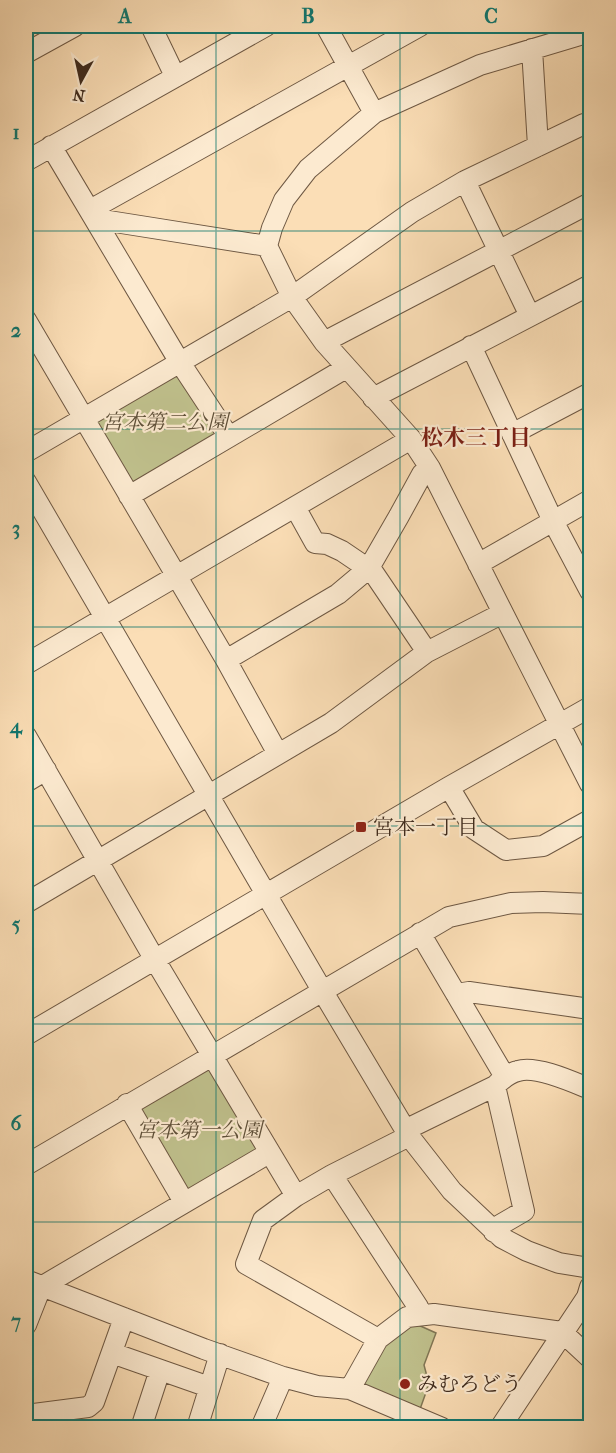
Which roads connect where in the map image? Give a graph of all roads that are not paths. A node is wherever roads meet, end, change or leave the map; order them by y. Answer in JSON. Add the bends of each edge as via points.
{"nodes":[{"id":1,"x":75,"y":26,"type":"edge"},
{"id":2,"x":151,"y":26,"type":"edge"},
{"id":3,"x":326,"y":26,"type":"edge"},
{"id":4,"x":420,"y":26,"type":"edge"},
{"id":5,"x":261,"y":27,"type":"edge"},
{"id":6,"x":51,"y":31,"type":"edge"},
{"id":7,"x":591,"y":32,"type":"edge"},
{"id":8,"x":532,"y":49,"type":"junction"},
{"id":9,"x":26,"y":53,"type":"edge"},
{"id":10,"x":348,"y":65,"type":"junction"},
{"id":11,"x":175,"y":76,"type":"junction"},
{"id":12,"x":374,"y":113,"type":"junction"},
{"id":13,"x":591,"y":125,"type":"edge"},
{"id":14,"x":51,"y":146,"type":"junction"},
{"id":15,"x":538,"y":146,"type":"junction"},
{"id":16,"x":26,"y":161,"type":"edge"},
{"id":17,"x":465,"y":182,"type":"junction"},
{"id":18,"x":591,"y":203,"type":"edge"},
{"id":19,"x":93,"y":215,"type":"junction"},
{"id":20,"x":267,"y":246,"type":"junction"},
{"id":21,"x":498,"y":250,"type":"junction"},
{"id":22,"x":591,"y":285,"type":"edge"},
{"id":23,"x":292,"y":297,"type":"junction"},
{"id":24,"x":530,"y":316,"type":"junction"},
{"id":25,"x":26,"y":320,"type":"edge"},
{"id":26,"x":324,"y":342,"type":"junction"},
{"id":27,"x":471,"y":346,"type":"junction"},
{"id":28,"x":179,"y":361,"type":"junction"},
{"id":29,"x":346,"y":368,"type":"junction"},
{"id":30,"x":591,"y":393,"type":"edge"},
{"id":31,"x":373,"y":398,"type":"junction"},
{"id":32,"x":83,"y":418,"type":"junction"},
{"id":33,"x":512,"y":434,"type":"junction"},
{"id":34,"x":229,"y":437,"type":"junction"},
{"id":35,"x":411,"y":439,"type":"junction"},
{"id":36,"x":26,"y":452,"type":"edge"},
{"id":37,"x":430,"y":468,"type":"junction"},
{"id":38,"x":26,"y":482,"type":"edge"},
{"id":39,"x":129,"y":496,"type":"junction"},
{"id":40,"x":591,"y":500,"type":"edge"},
{"id":41,"x":295,"y":507,"type":"junction"},
{"id":42,"x":553,"y":520,"type":"junction"},
{"id":43,"x":478,"y":564,"type":"junction"},
{"id":44,"x":369,"y":568,"type":"junction"},
{"id":45,"x":176,"y":575,"type":"junction"},
{"id":46,"x":591,"y":591,"type":"edge"},
{"id":47,"x":503,"y":613,"type":"junction"},
{"id":48,"x":104,"y":617,"type":"junction"},
{"id":49,"x":427,"y":652,"type":"junction"},
{"id":50,"x":226,"y":660,"type":"junction"},
{"id":51,"x":26,"y":664,"type":"edge"},
{"id":52,"x":591,"y":707,"type":"edge"},
{"id":53,"x":560,"y":724,"type":"junction"},
{"id":54,"x":26,"y":736,"type":"edge"},
{"id":55,"x":278,"y":754,"type":"junction"},
{"id":56,"x":45,"y":770,"type":"junction"},
{"id":57,"x":26,"y":782,"type":"edge"},
{"id":58,"x":591,"y":784,"type":"edge"},
{"id":59,"x":449,"y":788,"type":"junction"},
{"id":60,"x":208,"y":795,"type":"junction"},
{"id":61,"x":591,"y":820,"type":"edge"},
{"id":62,"x":98,"y":860,"type":"junction"},
{"id":63,"x":267,"y":894,"type":"junction"},
{"id":64,"x":26,"y":903,"type":"edge"},
{"id":65,"x":591,"y":904,"type":"edge"},
{"id":66,"x":420,"y":933,"type":"junction"},
{"id":67,"x":155,"y":960,"type":"junction"},
{"id":68,"x":323,"y":992,"type":"junction"},
{"id":69,"x":456,"y":994,"type":"junction"},
{"id":70,"x":591,"y":1009,"type":"edge"},
{"id":71,"x":26,"y":1035,"type":"edge"},
{"id":72,"x":212,"y":1056,"type":"junction"},
{"id":73,"x":500,"y":1081,"type":"junction"},
{"id":74,"x":591,"y":1089,"type":"edge"},
{"id":75,"x":127,"y":1104,"type":"junction"},
{"id":76,"x":407,"y":1133,"type":"junction"},
{"id":77,"x":269,"y":1153,"type":"junction"},
{"id":78,"x":26,"y":1165,"type":"edge"},
{"id":79,"x":332,"y":1175,"type":"junction"},
{"id":80,"x":296,"y":1196,"type":"junction"},
{"id":81,"x":184,"y":1202,"type":"junction"},
{"id":82,"x":494,"y":1232,"type":"junction"},
{"id":83,"x":591,"y":1268,"type":"edge"},
{"id":84,"x":33,"y":1284,"type":"edge"},
{"id":85,"x":591,"y":1287,"type":"edge"},
{"id":86,"x":421,"y":1315,"type":"junction"},
{"id":87,"x":124,"y":1318,"type":"junction"},
{"id":88,"x":26,"y":1325,"type":"edge"},
{"id":89,"x":562,"y":1332,"type":"junction"},
{"id":90,"x":378,"y":1339,"type":"junction"},
{"id":91,"x":112,"y":1353,"type":"junction"},
{"id":92,"x":220,"y":1354,"type":"junction"},
{"id":93,"x":591,"y":1358,"type":"edge"},
{"id":94,"x":160,"y":1370,"type":"junction"},
{"id":95,"x":283,"y":1377,"type":"junction"},
{"id":96,"x":210,"y":1387,"type":"junction"},
{"id":97,"x":350,"y":1389,"type":"junction"},
{"id":98,"x":26,"y":1415,"type":"edge"},
{"id":99,"x":413,"y":1422,"type":"edge"},
{"id":100,"x":141,"y":1428,"type":"edge"},
{"id":101,"x":197,"y":1428,"type":"edge"},
{"id":102,"x":261,"y":1428,"type":"edge"},
{"id":103,"x":442,"y":1428,"type":"edge"},
{"id":104,"x":500,"y":1428,"type":"edge"}],
"edges":[{"from":1,"to":6,"type":"street"},
{"from":2,"to":11,"type":"street"},
{"from":3,"to":10,"type":"street"},
{"from":4,"to":10,"type":"street"},
{"from":5,"to":11,"type":"street"},
{"from":6,"to":9,"type":"street"},
{"from":7,"to":8,"type":"street"},
{"from":8,"to":12,"type":"street","via":[[480,65]]},
{"from":8,"to":15,"type":"street"},
{"from":10,"to":12,"type":"street"},
{"from":10,"to":19,"type":"street"},
{"from":11,"to":14,"type":"street"},
{"from":12,"to":20,"type":"street","via":[[308,169],[284,200]]},
{"from":13,"to":15,"type":"street","via":[[584,124]]},
{"from":14,"to":16,"type":"street"},
{"from":14,"to":19,"type":"street"},
{"from":15,"to":17,"type":"street"},
{"from":17,"to":21,"type":"street"},
{"from":17,"to":23,"type":"street","via":[[411,212]]},
{"from":18,"to":21,"type":"street"},
{"from":19,"to":20,"type":"street"},
{"from":19,"to":28,"type":"street"},
{"from":20,"to":23,"type":"street"},
{"from":21,"to":24,"type":"street"},
{"from":21,"to":26,"type":"street"},
{"from":22,"to":24,"type":"street"},
{"from":23,"to":26,"type":"street"},
{"from":23,"to":28,"type":"street"},
{"from":24,"to":27,"type":"street"},
{"from":25,"to":32,"type":"street"},
{"from":26,"to":29,"type":"street"},
{"from":27,"to":31,"type":"street"},
{"from":27,"to":33,"type":"street"},
{"from":28,"to":32,"type":"street"},
{"from":28,"to":34,"type":"street"},
{"from":29,"to":31,"type":"street"},
{"from":29,"to":34,"type":"street"},
{"from":30,"to":33,"type":"street"},
{"from":31,"to":35,"type":"street"},
{"from":32,"to":36,"type":"street"},
{"from":32,"to":39,"type":"street"},
{"from":33,"to":42,"type":"street"},
{"from":34,"to":39,"type":"street"},
{"from":35,"to":37,"type":"street"},
{"from":35,"to":41,"type":"street"},
{"from":37,"to":43,"type":"street"},
{"from":37,"to":44,"type":"street","via":[[422,474]]},
{"from":38,"to":48,"type":"street"},
{"from":39,"to":45,"type":"street"},
{"from":40,"to":42,"type":"street"},
{"from":41,"to":44,"type":"street","via":[[315,543],[327,544]]},
{"from":41,"to":45,"type":"street"},
{"from":42,"to":43,"type":"street"},
{"from":42,"to":46,"type":"street"},
{"from":43,"to":47,"type":"street"},
{"from":44,"to":49,"type":"street"},
{"from":44,"to":50,"type":"street","via":[[338,594]]},
{"from":45,"to":48,"type":"street"},
{"from":45,"to":50,"type":"street"},
{"from":47,"to":49,"type":"street"},
{"from":47,"to":53,"type":"street"},
{"from":48,"to":51,"type":"street"},
{"from":48,"to":60,"type":"street"},
{"from":49,"to":55,"type":"street","via":[[331,723]]},
{"from":50,"to":55,"type":"street"},
{"from":52,"to":53,"type":"street"},
{"from":53,"to":58,"type":"street"},
{"from":53,"to":59,"type":"street"},
{"from":54,"to":56,"type":"street"},
{"from":55,"to":60,"type":"street"},
{"from":56,"to":57,"type":"street"},
{"from":56,"to":62,"type":"street"},
{"from":59,"to":61,"type":"street","via":[[474,829],[506,850],[543,846]]},
{"from":59,"to":63,"type":"street"},
{"from":60,"to":62,"type":"street"},
{"from":60,"to":63,"type":"street"},
{"from":62,"to":64,"type":"street"},
{"from":62,"to":67,"type":"street"},
{"from":63,"to":67,"type":"street"},
{"from":63,"to":68,"type":"street"},
{"from":65,"to":66,"type":"street","via":[[512,903],[449,917]]},
{"from":66,"to":68,"type":"street"},
{"from":66,"to":69,"type":"street"},
{"from":67,"to":71,"type":"street"},
{"from":67,"to":72,"type":"street"},
{"from":68,"to":72,"type":"street"},
{"from":68,"to":76,"type":"street"},
{"from":69,"to":70,"type":"street","via":[[469,992]]},
{"from":69,"to":73,"type":"street"},
{"from":72,"to":75,"type":"street"},
{"from":72,"to":77,"type":"street"},
{"from":73,"to":74,"type":"street","via":[[520,1070],[552,1074]]},
{"from":73,"to":76,"type":"street"},
{"from":73,"to":82,"type":"street","via":[[524,1211]]},
{"from":75,"to":78,"type":"street"},
{"from":75,"to":81,"type":"street"},
{"from":76,"to":79,"type":"street"},
{"from":76,"to":82,"type":"street","via":[[452,1191]]},
{"from":77,"to":80,"type":"street"},
{"from":77,"to":81,"type":"street"},
{"from":79,"to":80,"type":"street"},
{"from":79,"to":86,"type":"street"},
{"from":80,"to":90,"type":"street","via":[[263,1220],[246,1264]]},
{"from":81,"to":84,"type":"street"},
{"from":82,"to":83,"type":"street","via":[[559,1263]]},
{"from":84,"to":87,"type":"street"},
{"from":84,"to":88,"type":"street"},
{"from":85,"to":89,"type":"street"},
{"from":86,"to":89,"type":"street"},
{"from":86,"to":90,"type":"street","via":[[408,1317]]},
{"from":87,"to":91,"type":"street"},
{"from":87,"to":92,"type":"street"},
{"from":89,"to":93,"type":"street"},
{"from":89,"to":104,"type":"street"},
{"from":90,"to":97,"type":"street"},
{"from":91,"to":94,"type":"street"},
{"from":91,"to":98,"type":"street","via":[[94,1402],[88,1407]]},
{"from":92,"to":95,"type":"street"},
{"from":92,"to":96,"type":"street"},
{"from":94,"to":96,"type":"street"},
{"from":94,"to":100,"type":"street"},
{"from":95,"to":97,"type":"street"},
{"from":95,"to":102,"type":"street"},
{"from":96,"to":101,"type":"street"},
{"from":97,"to":99,"type":"street"},
{"from":99,"to":103,"type":"street"}]}
